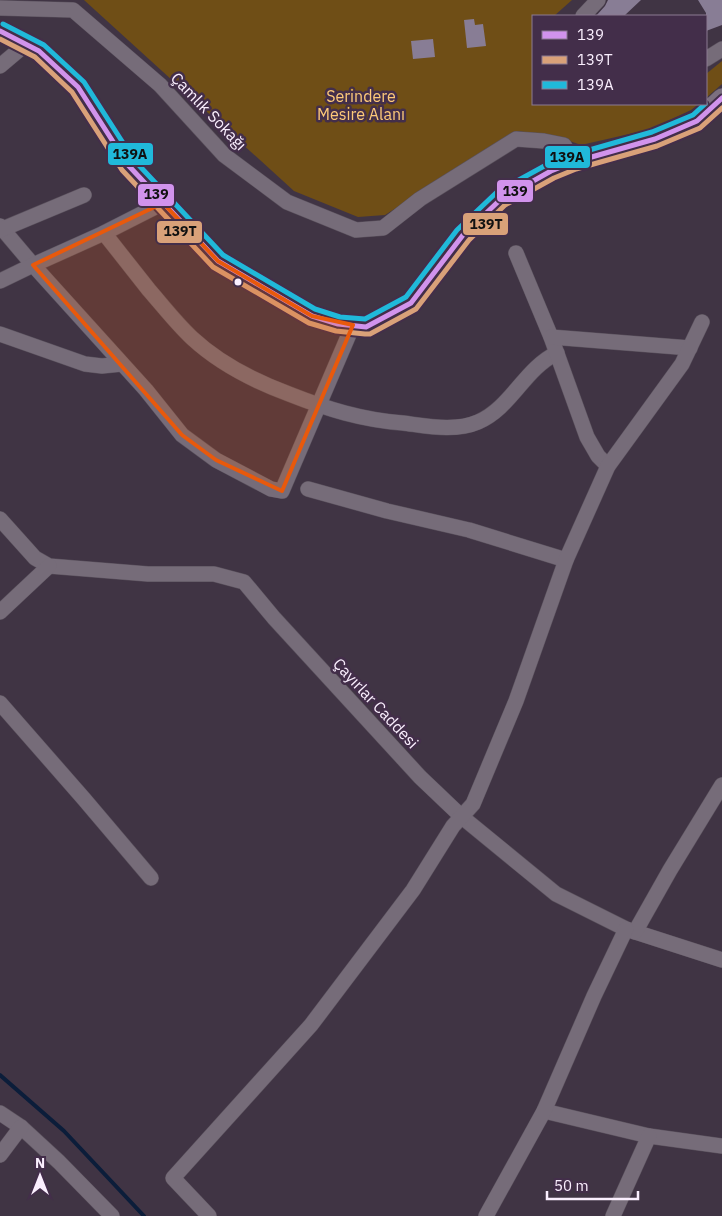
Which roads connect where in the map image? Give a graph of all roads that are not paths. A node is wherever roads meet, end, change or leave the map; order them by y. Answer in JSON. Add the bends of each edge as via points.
{"nodes":[{"id":1,"x":598,"y":0,"type":"edge"},
{"id":2,"x":0,"y":8,"type":"edge"},
{"id":3,"x":584,"y":15,"type":"edge"},
{"id":4,"x":0,"y":31,"type":"edge"},
{"id":5,"x":26,"y":44,"type":"junction"},
{"id":6,"x":722,"y":49,"type":"edge"},
{"id":7,"x":707,"y":58,"type":"edge"},
{"id":8,"x":0,"y":66,"type":"edge"},
{"id":9,"x":722,"y":98,"type":"edge"},
{"id":10,"x":574,"y":162,"type":"junction"},
{"id":11,"x":84,"y":195,"type":"dead end"},
{"id":12,"x":163,"y":203,"type":"junction"},
{"id":13,"x":1,"y":228,"type":"edge"},
{"id":14,"x":104,"y":234,"type":"junction"},
{"id":15,"x":516,"y":253,"type":"dead end"},
{"id":16,"x":33,"y":265,"type":"junction"},
{"id":17,"x":0,"y":281,"type":"edge"},
{"id":18,"x":702,"y":322,"type":"dead end"},
{"id":19,"x":354,"y":325,"type":"junction"},
{"id":20,"x":0,"y":334,"type":"edge"},
{"id":21,"x":551,"y":337,"type":"junction"},
{"id":22,"x":690,"y":348,"type":"junction"},
{"id":23,"x":557,"y":353,"type":"junction"},
{"id":24,"x":122,"y":364,"type":"junction"},
{"id":25,"x":319,"y":406,"type":"junction"},
{"id":26,"x":608,"y":466,"type":"junction"},
{"id":27,"x":308,"y":490,"type":"dead end"},
{"id":28,"x":0,"y":519,"type":"edge"},
{"id":29,"x":566,"y":560,"type":"junction"},
{"id":30,"x":50,"y":566,"type":"junction"},
{"id":31,"x":0,"y":612,"type":"edge"},
{"id":32,"x":0,"y":703,"type":"edge"},
{"id":33,"x":722,"y":786,"type":"edge"},
{"id":34,"x":462,"y":816,"type":"junction"},
{"id":35,"x":151,"y":878,"type":"dead end"},
{"id":36,"x":631,"y":931,"type":"junction"},
{"id":37,"x":722,"y":960,"type":"edge"},
{"id":38,"x":544,"y":1111,"type":"junction"},
{"id":39,"x":0,"y":1113,"type":"edge"},
{"id":40,"x":21,"y":1127,"type":"junction"},
{"id":41,"x":649,"y":1136,"type":"junction"},
{"id":42,"x":722,"y":1146,"type":"edge"},
{"id":43,"x":0,"y":1155,"type":"edge"},
{"id":44,"x":112,"y":1216,"type":"edge"},
{"id":45,"x":209,"y":1216,"type":"edge"},
{"id":46,"x":486,"y":1216,"type":"edge"},
{"id":47,"x":613,"y":1216,"type":"edge"}],
"edges":[{"from":1,"to":3,"type":"street"},
{"from":2,"to":10,"type":"street","name":"Çamlık Sokağı","via":[[73,10],[160,85],[224,155],[287,202],[356,230],[384,228],[420,199],[516,138],[564,146]]},
{"from":4,"to":5,"type":"main road"},
{"from":5,"to":8,"type":"street"},
{"from":5,"to":12,"type":"main road","via":[[39,51],[78,87],[128,165]]},
{"from":6,"to":7,"type":"street"},
{"from":9,"to":10,"type":"main road","via":[[697,121],[655,139]]},
{"from":10,"to":19,"type":"main road","via":[[501,199],[463,234],[411,303],[366,327]]},
{"from":11,"to":13,"type":"street"},
{"from":12,"to":14,"type":"street"},
{"from":12,"to":19,"type":"main road","via":[[218,261],[312,316]]},
{"from":13,"to":16,"type":"street"},
{"from":14,"to":16,"type":"street"},
{"from":14,"to":25,"type":"street","via":[[170,316],[207,351],[261,383]]},
{"from":15,"to":21,"type":"street"},
{"from":16,"to":17,"type":"street"},
{"from":16,"to":24,"type":"street"},
{"from":18,"to":22,"type":"street"},
{"from":19,"to":25,"type":"street"},
{"from":20,"to":24,"type":"street","via":[[85,364]]},
{"from":21,"to":22,"type":"street"},
{"from":21,"to":23,"type":"street"},
{"from":22,"to":26,"type":"street","via":[[682,364]]},
{"from":23,"to":25,"type":"street","via":[[538,365],[493,414],[468,425],[450,427],[386,422]]},
{"from":23,"to":26,"type":"street","via":[[587,437]]},
{"from":24,"to":25,"type":"street","via":[[182,434],[216,460],[272,489],[282,491]]},
{"from":26,"to":29,"type":"street"},
{"from":27,"to":29,"type":"street","via":[[469,530]]},
{"from":28,"to":30,"type":"street","via":[[36,558]]},
{"from":29,"to":34,"type":"street","via":[[516,702],[473,804]]},
{"from":30,"to":31,"type":"street"},
{"from":30,"to":34,"type":"street","name":"Çayırlar Caddesi","via":[[148,574],[214,574],[244,582],[420,777]]},
{"from":32,"to":35,"type":"street"},
{"from":33,"to":36,"type":"street"},
{"from":34,"to":36,"type":"street","name":"Çayırlar Caddesi","via":[[556,894]]},
{"from":34,"to":45,"type":"street","via":[[413,890],[311,1025],[173,1178]]},
{"from":36,"to":37,"type":"street","name":"Çayırlar Caddesi"},
{"from":36,"to":38,"type":"street","via":[[594,996]]},
{"from":38,"to":41,"type":"street"},
{"from":38,"to":46,"type":"street"},
{"from":39,"to":40,"type":"street"},
{"from":40,"to":43,"type":"street"},
{"from":40,"to":44,"type":"street"},
{"from":41,"to":42,"type":"street"},
{"from":41,"to":47,"type":"street"}]}
